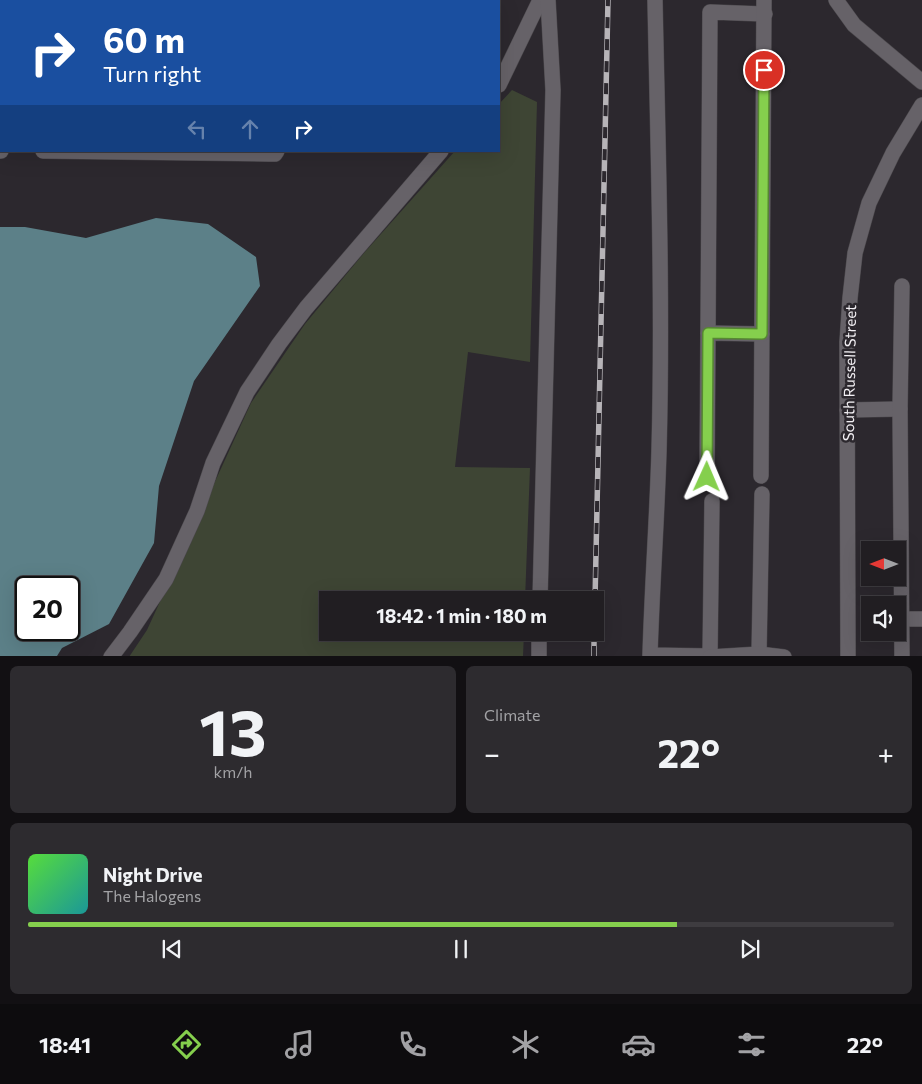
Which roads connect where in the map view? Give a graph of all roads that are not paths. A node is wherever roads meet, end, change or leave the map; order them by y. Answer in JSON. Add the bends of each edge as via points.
{"nodes":[{"id":1,"x":540,"y":0,"type":"edge"},
{"id":2,"x":548,"y":0,"type":"edge"},
{"id":3,"x":655,"y":0,"type":"edge"},
{"id":4,"x":836,"y":0,"type":"edge"},
{"id":5,"x":765,"y":7,"type":"edge"},
{"id":6,"x":922,"y":82,"type":"edge"},
{"id":7,"x":500,"y":83,"type":"edge"},
{"id":8,"x":922,"y":105,"type":"edge"},
{"id":9,"x":118,"y":152,"type":"edge"},
{"id":10,"x":277,"y":152,"type":"edge"},
{"id":11,"x":440,"y":152,"type":"edge"},
{"id":12,"x":902,"y":286,"type":"dead end"},
{"id":13,"x":708,"y":333,"type":"junction"},
{"id":14,"x":762,"y":334,"type":"junction"},
{"id":15,"x":900,"y":409,"type":"junction"},
{"id":16,"x":847,"y":410,"type":"junction"},
{"id":17,"x":761,"y":476,"type":"dead end"},
{"id":18,"x":707,"y":477,"type":"dead end"},
{"id":19,"x":762,"y":494,"type":"dead end"},
{"id":20,"x":712,"y":501,"type":"dead end"},
{"id":21,"x":540,"y":591,"type":"edge"},
{"id":22,"x":902,"y":596,"type":"edge"},
{"id":23,"x":906,"y":619,"type":"edge"},
{"id":24,"x":922,"y":619,"type":"edge"},
{"id":25,"x":539,"y":641,"type":"edge"},
{"id":26,"x":902,"y":641,"type":"edge"},
{"id":27,"x":759,"y":654,"type":"junction"},
{"id":28,"x":111,"y":656,"type":"edge"},
{"id":29,"x":539,"y":656,"type":"edge"},
{"id":30,"x":710,"y":656,"type":"edge"},
{"id":31,"x":784,"y":656,"type":"edge"},
{"id":32,"x":848,"y":656,"type":"edge"},
{"id":33,"x":902,"y":656,"type":"edge"}],
"edges":[{"from":1,"to":7,"type":"street"},
{"from":2,"to":21,"type":"street","via":[[553,90]]},
{"from":3,"to":30,"type":"street","via":[[660,258],[659,452],[650,655]]},
{"from":4,"to":6,"type":"street","via":[[854,24]]},
{"from":5,"to":13,"type":"street","via":[[710,12]]},
{"from":5,"to":14,"type":"street"},
{"from":8,"to":16,"type":"street","name":"South Russell Street","via":[[893,153],[869,203],[855,253],[847,342]]},
{"from":9,"to":10,"type":"street"},
{"from":11,"to":28,"type":"street","via":[[306,308],[247,392],[213,463],[197,512],[166,579]]},
{"from":12,"to":15,"type":"street"},
{"from":13,"to":14,"type":"street"},
{"from":13,"to":18,"type":"street"},
{"from":14,"to":17,"type":"street"},
{"from":15,"to":16,"type":"street"},
{"from":15,"to":22,"type":"street"},
{"from":16,"to":32,"type":"street","name":"South Russell Street"},
{"from":19,"to":27,"type":"street"},
{"from":20,"to":30,"type":"street"},
{"from":23,"to":24,"type":"street"},
{"from":25,"to":29,"type":"street"},
{"from":26,"to":33,"type":"street"},
{"from":27,"to":30,"type":"street"},
{"from":27,"to":31,"type":"street"}]}
